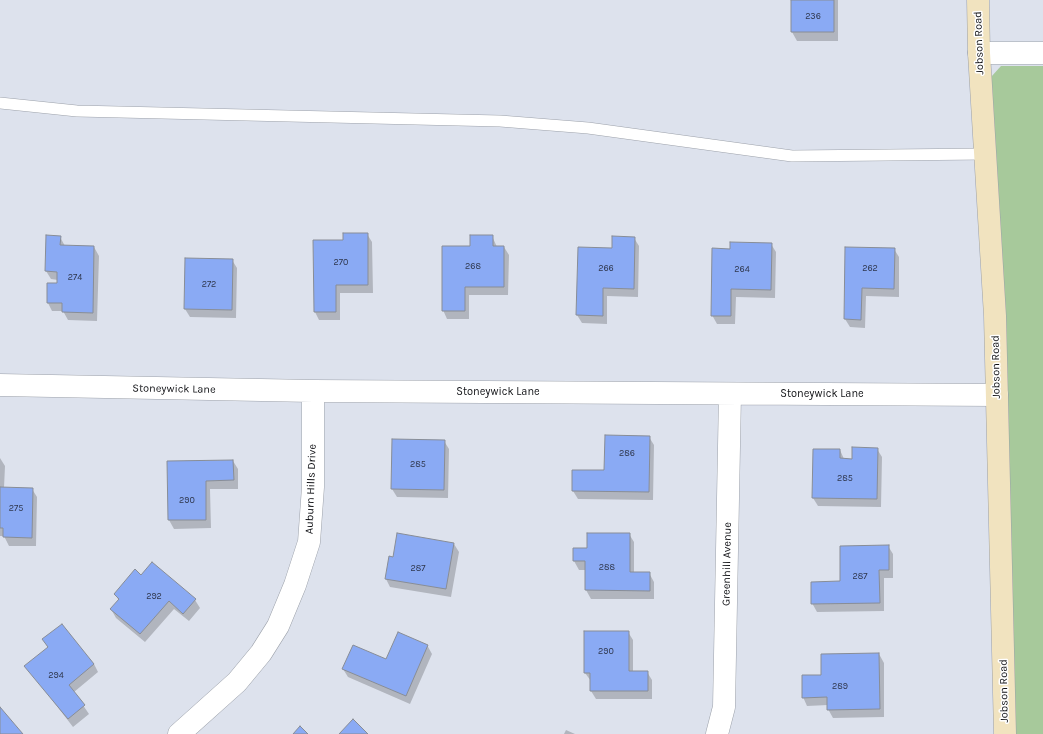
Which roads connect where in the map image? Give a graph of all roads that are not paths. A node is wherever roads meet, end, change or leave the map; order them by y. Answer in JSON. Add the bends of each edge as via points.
{"nodes":[{"id":1,"x":978,"y":0,"type":"edge"},
{"id":2,"x":1043,"y":53,"type":"edge"},
{"id":3,"x":979,"y":54,"type":"junction"},
{"id":4,"x":0,"y":103,"type":"edge"},
{"id":5,"x":985,"y":154,"type":"junction"},
{"id":6,"x":0,"y":385,"type":"edge"},
{"id":7,"x":312,"y":391,"type":"junction"},
{"id":8,"x":730,"y":394,"type":"junction"},
{"id":9,"x":997,"y":395,"type":"junction"},
{"id":10,"x":179,"y":734,"type":"edge"},
{"id":11,"x":717,"y":734,"type":"edge"},
{"id":12,"x":1005,"y":734,"type":"edge"}],
"edges":[{"from":1,"to":3,"type":"street","name":"Jobson Road"},
{"from":2,"to":3,"type":"street"},
{"from":3,"to":5,"type":"street","name":"Jobson Road"},
{"from":4,"to":5,"type":"lane","via":[[77,111],[500,120],[588,128],[792,156]]},
{"from":5,"to":9,"type":"street","name":"Jobson Road"},
{"from":6,"to":7,"type":"street","name":"Stoneywick Lane"},
{"from":7,"to":8,"type":"street","name":"Stoneywick Lane"},
{"from":7,"to":10,"type":"street","name":"Auburn Hills Drive","via":[[309,542],[295,586],[278,626],[261,653],[237,682]]},
{"from":8,"to":9,"type":"street","name":"Stoneywick Lane"},
{"from":8,"to":11,"type":"street","name":"Greenhill Avenue","via":[[724,707]]},
{"from":9,"to":12,"type":"street","name":"Jobson Road"}]}
